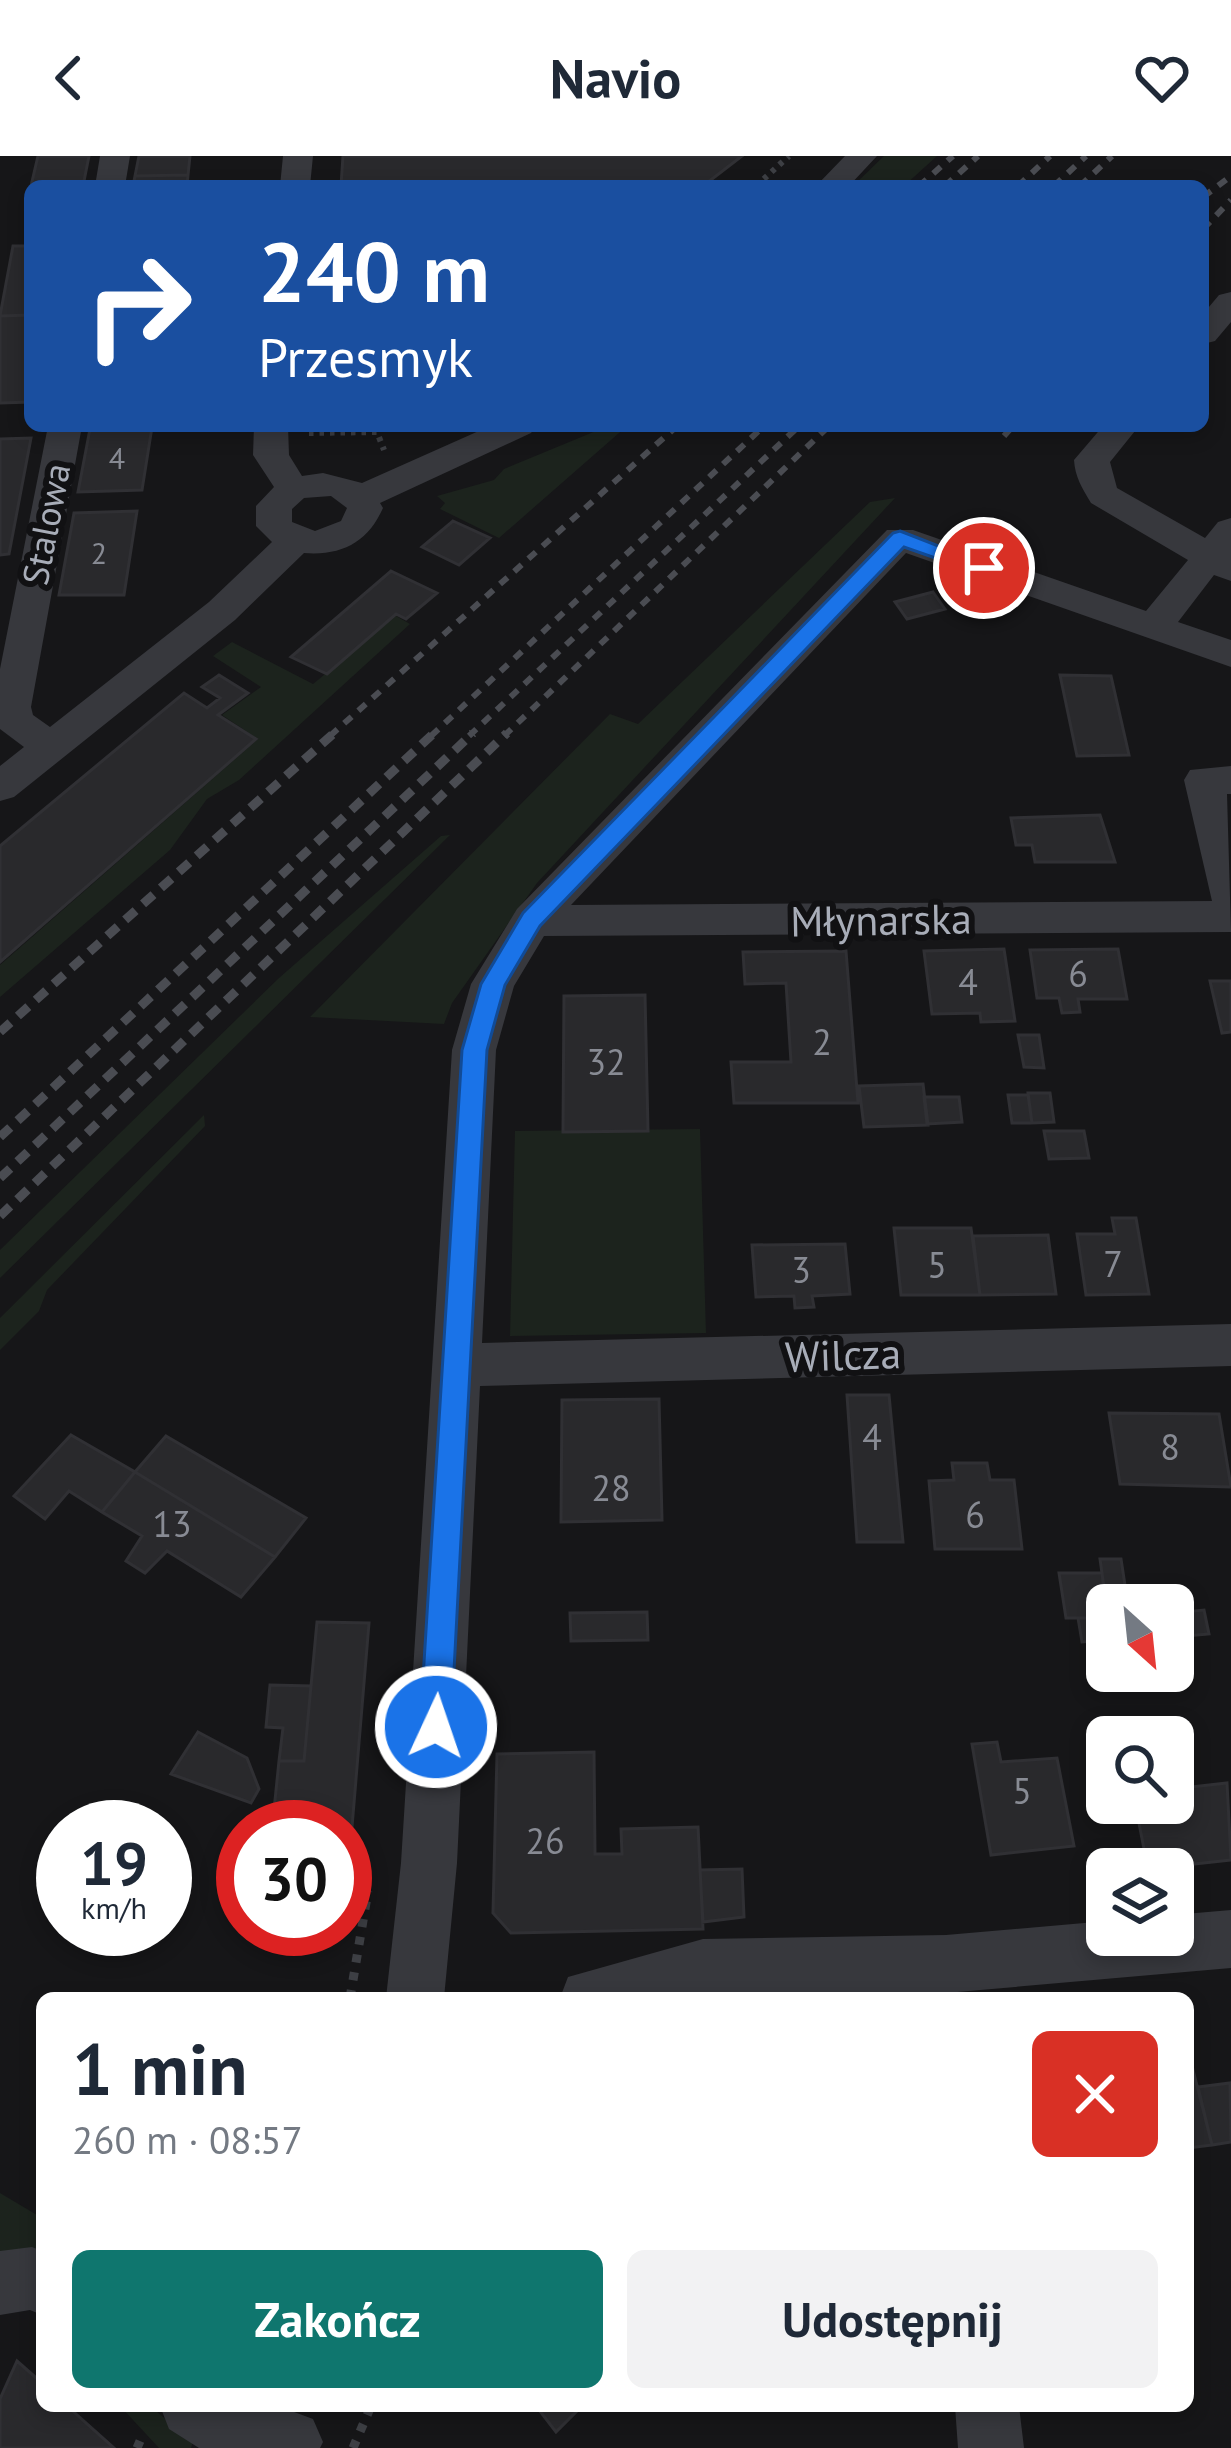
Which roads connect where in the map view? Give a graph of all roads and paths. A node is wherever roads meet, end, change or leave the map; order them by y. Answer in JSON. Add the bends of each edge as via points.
{"nodes":[{"id":1,"x":789,"y":156,"type":"edge"},
{"id":2,"x":862,"y":156,"type":"edge"},
{"id":3,"x":763,"y":180,"type":"edge"},
{"id":4,"x":837,"y":180,"type":"edge"},
{"id":5,"x":1231,"y":302,"type":"edge"},
{"id":6,"x":1209,"y":327,"type":"edge"},
{"id":7,"x":64,"y":432,"type":"edge"},
{"id":8,"x":283,"y":432,"type":"edge"},
{"id":9,"x":378,"y":432,"type":"edge"},
{"id":10,"x":506,"y":432,"type":"edge"},
{"id":11,"x":1117,"y":432,"type":"edge"},
{"id":12,"x":390,"y":462,"type":"dead end"},
{"id":13,"x":293,"y":489,"type":"junction"},
{"id":14,"x":360,"y":498,"type":"junction"},
{"id":15,"x":296,"y":540,"type":"junction"},
{"id":16,"x":1223,"y":552,"type":"edge"},
{"id":17,"x":1152,"y":629,"type":"junction"},
{"id":18,"x":1231,"y":654,"type":"edge"},
{"id":19,"x":50,"y":747,"type":"junction"},
{"id":20,"x":1231,"y":780,"type":"edge"},
{"id":21,"x":0,"y":787,"type":"edge"},
{"id":22,"x":1231,"y":898,"type":"edge"},
{"id":23,"x":1231,"y":916,"type":"edge"},
{"id":24,"x":532,"y":920,"type":"junction"},
{"id":25,"x":1231,"y":1345,"type":"edge"},
{"id":26,"x":455,"y":1365,"type":"junction"},
{"id":27,"x":1231,"y":1939,"type":"edge"},
{"id":28,"x":811,"y":1969,"type":"junction"},
{"id":29,"x":948,"y":1981,"type":"edge"},
{"id":30,"x":416,"y":1992,"type":"edge"},
{"id":31,"x":612,"y":1992,"type":"edge"},
{"id":32,"x":761,"y":1992,"type":"edge"},
{"id":33,"x":36,"y":2280,"type":"edge"},
{"id":34,"x":0,"y":2283,"type":"edge"},
{"id":35,"x":368,"y":2412,"type":"edge"},
{"id":36,"x":988,"y":2412,"type":"edge"},
{"id":37,"x":157,"y":2432,"type":"edge"},
{"id":38,"x":294,"y":2432,"type":"edge"},
{"id":39,"x":353,"y":2448,"type":"edge"},
{"id":40,"x":991,"y":2448,"type":"edge"}],
"edges":[{"from":1,"to":3,"type":"path"},
{"from":2,"to":4,"type":"street"},
{"from":5,"to":6,"type":"street"},
{"from":7,"to":19,"type":"street","name":"Stalowa","via":[[11,707],[15,721]]},
{"from":8,"to":13,"type":"street","via":[[271,454]]},
{"from":9,"to":12,"type":"path"},
{"from":10,"to":14,"type":"street"},
{"from":11,"to":16,"type":"street","via":[[1093,460],[1103,495]]},
{"from":13,"to":14,"type":"street","via":[[323,484]]},
{"from":13,"to":15,"type":"street","via":[[272,517]]},
{"from":14,"to":15,"type":"street","via":[[364,518],[344,536]]},
{"from":15,"to":19,"type":"street","via":[[222,611]]},
{"from":16,"to":17,"type":"street"},
{"from":17,"to":18,"type":"street"},
{"from":17,"to":24,"type":"street","via":[[900,538]]},
{"from":19,"to":21,"type":"street"},
{"from":20,"to":22,"type":"street","via":[[1204,780]]},
{"from":23,"to":24,"type":"street","name":"Młynarska"},
{"from":24,"to":26,"type":"street","via":[[494,984],[474,1050]]},
{"from":25,"to":26,"type":"street","name":"Wilcza"},
{"from":26,"to":30,"type":"street"},
{"from":27,"to":29,"type":"street"},
{"from":28,"to":29,"type":"street"},
{"from":28,"to":31,"type":"street","via":[[703,1968]]},
{"from":28,"to":32,"type":"street"},
{"from":33,"to":34,"type":"street"},
{"from":35,"to":39,"type":"path"},
{"from":36,"to":40,"type":"street"},
{"from":37,"to":38,"type":"street","via":[[208,2419]]}]}
